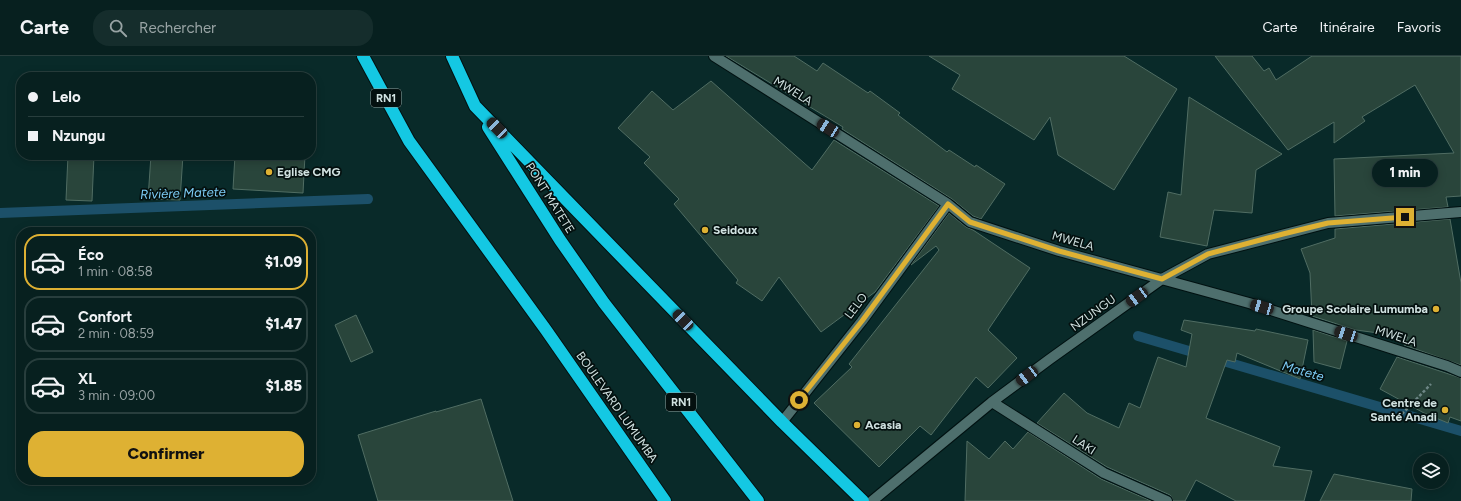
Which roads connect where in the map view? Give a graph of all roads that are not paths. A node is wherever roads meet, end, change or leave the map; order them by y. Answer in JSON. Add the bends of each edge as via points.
{"nodes":[{"id":1,"x":363,"y":56,"type":"edge"},
{"id":2,"x":452,"y":56,"type":"edge"},
{"id":3,"x":714,"y":56,"type":"edge"},
{"id":4,"x":475,"y":106,"type":"junction"},
{"id":5,"x":948,"y":204,"type":"junction"},
{"id":6,"x":1461,"y":212,"type":"edge"},
{"id":7,"x":1162,"y":279,"type":"junction"},
{"id":8,"x":1461,"y":372,"type":"edge"},
{"id":9,"x":992,"y":402,"type":"junction"},
{"id":10,"x":782,"y":422,"type":"junction"},
{"id":11,"x":665,"y":501,"type":"edge"},
{"id":12,"x":758,"y":501,"type":"edge"},
{"id":13,"x":863,"y":501,"type":"edge"},
{"id":14,"x":872,"y":501,"type":"edge"},
{"id":15,"x":1167,"y":501,"type":"edge"}],
"edges":[{"from":1,"to":11,"type":"highway","name":"BOULEVARD LUMUMBA","number":"RN1","via":[[409,141],[546,330]]},
{"from":2,"to":4,"type":"highway","number":"RN1"},
{"from":3,"to":5,"type":"street","name":"MWELA"},
{"from":4,"to":10,"type":"highway"},
{"from":4,"to":12,"type":"highway","name":"PONT MATETE","number":"RN1","via":[[604,304]]},
{"from":5,"to":7,"type":"street","name":"MWELA","via":[[970,222],[1059,251]]},
{"from":5,"to":10,"type":"street","name":"LELO","via":[[862,321]]},
{"from":6,"to":7,"type":"street","name":"NZUNGU","via":[[1328,223],[1208,254]]},
{"from":7,"to":8,"type":"street","name":"MWELA","via":[[1288,315]]},
{"from":7,"to":9,"type":"street","name":"NZUNGU"},
{"from":9,"to":14,"type":"street","name":"NZUNGU"},
{"from":9,"to":15,"type":"street","name":"LAKI","via":[[1104,473]]},
{"from":10,"to":13,"type":"highway"}]}
